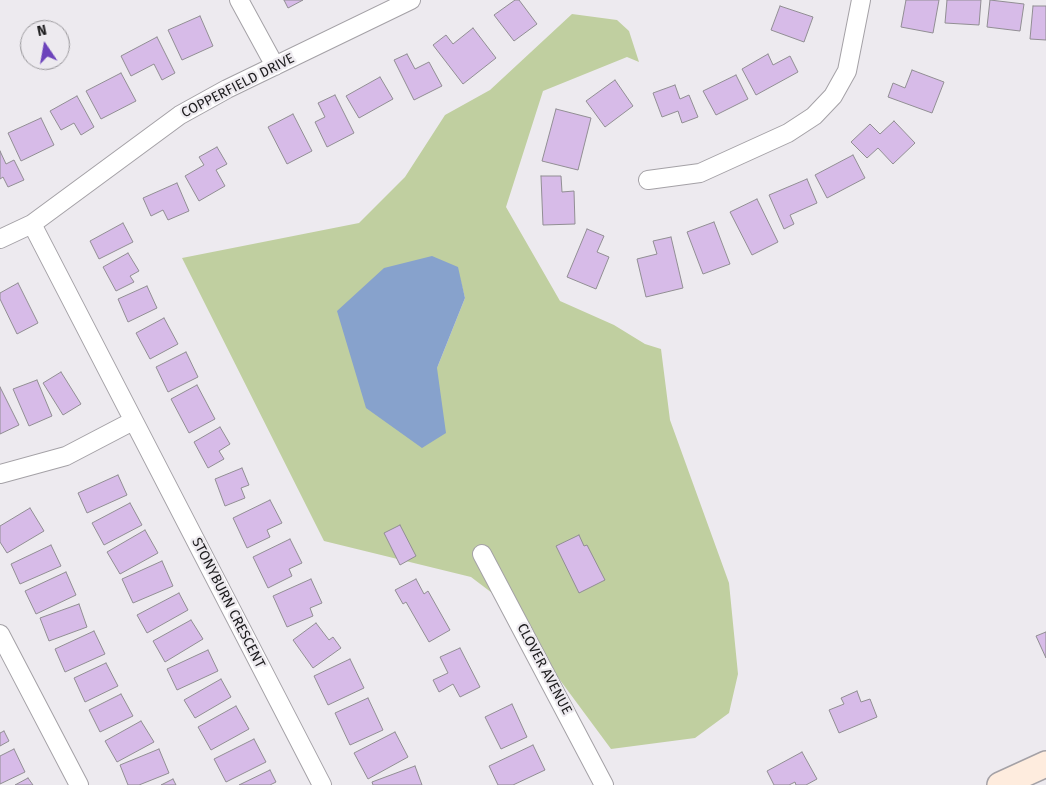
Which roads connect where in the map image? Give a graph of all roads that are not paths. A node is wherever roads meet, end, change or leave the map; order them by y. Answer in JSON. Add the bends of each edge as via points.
{"nodes":[{"id":1,"x":239,"y":0,"type":"edge"},
{"id":2,"x":411,"y":0,"type":"edge"},
{"id":3,"x":860,"y":0,"type":"edge"},
{"id":4,"x":275,"y":66,"type":"junction"},
{"id":5,"x":648,"y":180,"type":"dead end"},
{"id":6,"x":32,"y":224,"type":"junction"},
{"id":7,"x":0,"y":239,"type":"edge"},
{"id":8,"x":133,"y":421,"type":"junction"},
{"id":9,"x":0,"y":474,"type":"edge"},
{"id":10,"x":482,"y":554,"type":"dead end"},
{"id":11,"x":0,"y":634,"type":"edge"},
{"id":12,"x":1046,"y":764,"type":"edge"},
{"id":13,"x":79,"y":785,"type":"edge"},
{"id":14,"x":322,"y":785,"type":"edge"},
{"id":15,"x":604,"y":785,"type":"edge"},
{"id":16,"x":1000,"y":785,"type":"edge"}],
"edges":[{"from":1,"to":4,"type":"street"},
{"from":2,"to":4,"type":"street","name":"COPPERFIELD DRIVE"},
{"from":3,"to":5,"type":"street","via":[[847,71],[833,96],[814,116],[788,133],[700,174]]},
{"from":4,"to":6,"type":"street","name":"COPPERFIELD DRIVE","via":[[180,115]]},
{"from":6,"to":7,"type":"street","name":"COPPERFIELD DRIVE"},
{"from":6,"to":8,"type":"street","name":"STONYBURN CRESCENT"},
{"from":8,"to":9,"type":"street","via":[[66,456]]},
{"from":8,"to":14,"type":"street","name":"STONYBURN CRESCENT"},
{"from":10,"to":15,"type":"street","name":"CLOVER AVENUE"},
{"from":11,"to":13,"type":"street"},
{"from":12,"to":16,"type":"main road"}]}
